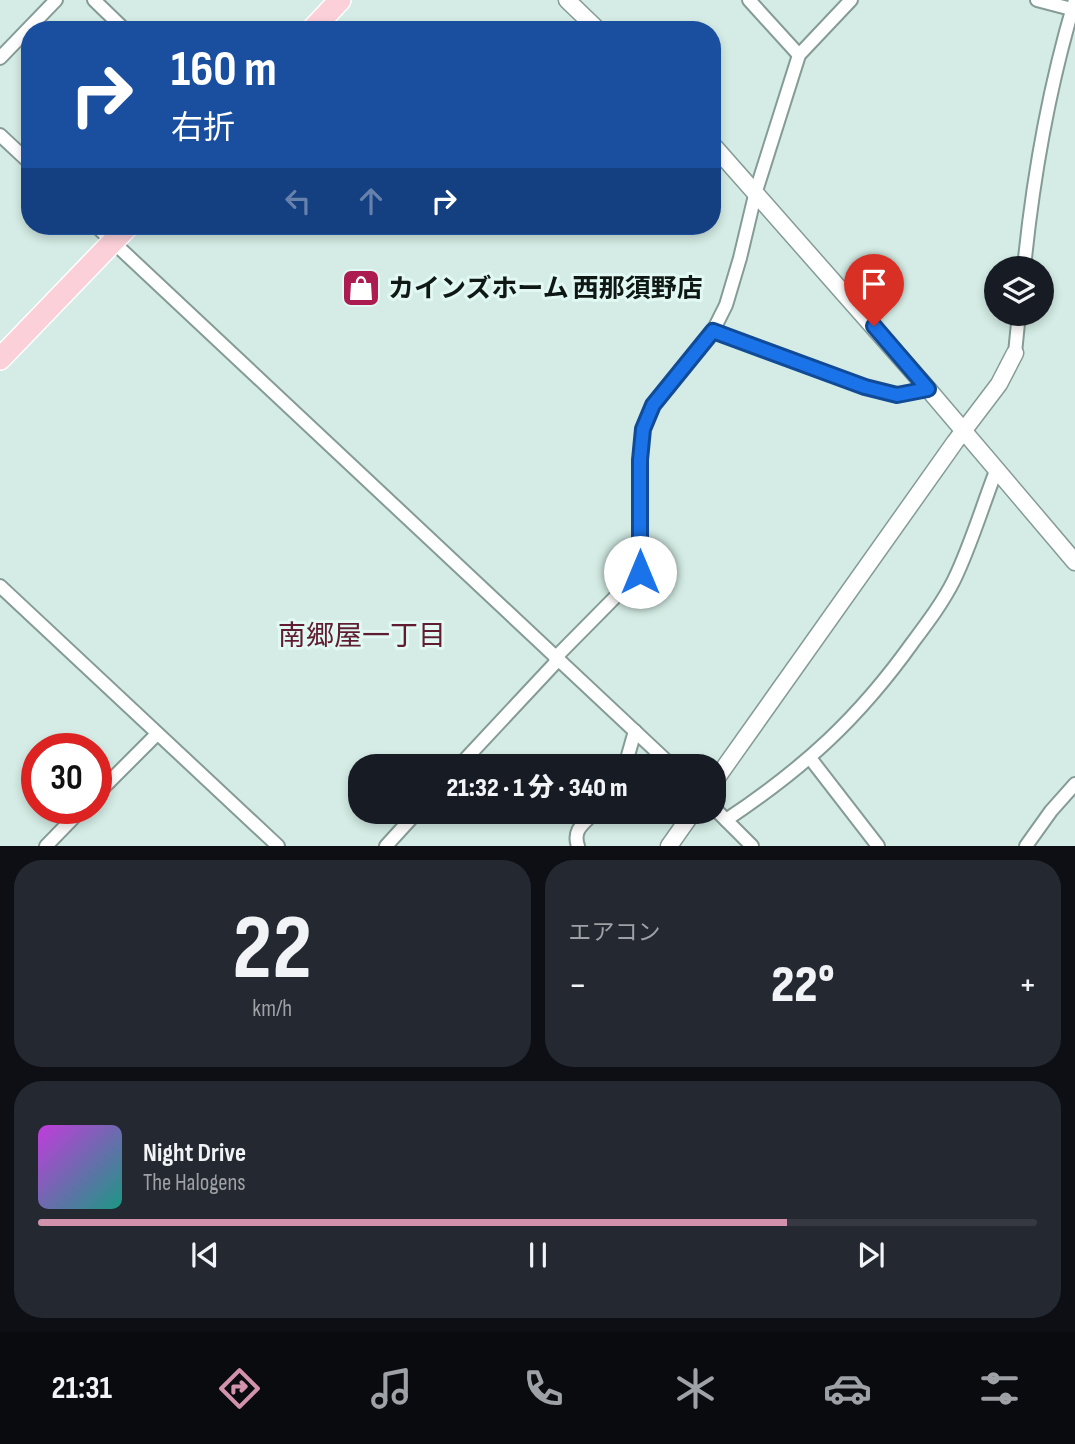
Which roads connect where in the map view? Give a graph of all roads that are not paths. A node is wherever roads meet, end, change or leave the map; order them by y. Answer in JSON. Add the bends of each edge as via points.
{"nodes":[{"id":1,"x":56,"y":0,"type":"edge"},
{"id":2,"x":94,"y":0,"type":"edge"},
{"id":3,"x":567,"y":0,"type":"edge"},
{"id":4,"x":749,"y":0,"type":"edge"},
{"id":5,"x":851,"y":0,"type":"edge"},
{"id":6,"x":1037,"y":0,"type":"edge"},
{"id":7,"x":338,"y":1,"type":"edge"},
{"id":8,"x":1074,"y":7,"type":"edge"},
{"id":9,"x":36,"y":21,"type":"edge"},
{"id":10,"x":116,"y":21,"type":"edge"},
{"id":11,"x":320,"y":21,"type":"edge"},
{"id":12,"x":589,"y":21,"type":"edge"},
{"id":13,"x":21,"y":36,"type":"edge"},
{"id":14,"x":799,"y":55,"type":"junction"},
{"id":15,"x":0,"y":58,"type":"edge"},
{"id":16,"x":0,"y":135,"type":"edge"},
{"id":17,"x":721,"y":154,"type":"edge"},
{"id":18,"x":21,"y":155,"type":"edge"},
{"id":19,"x":756,"y":191,"type":"junction"},
{"id":20,"x":118,"y":235,"type":"edge"},
{"id":21,"x":122,"y":235,"type":"edge"},
{"id":22,"x":1025,"y":256,"type":"edge"},
{"id":23,"x":1018,"y":326,"type":"edge"},
{"id":24,"x":713,"y":331,"type":"junction"},
{"id":25,"x":1015,"y":353,"type":"joint"},
{"id":26,"x":0,"y":359,"type":"edge"},
{"id":27,"x":928,"y":389,"type":"junction"},
{"id":28,"x":964,"y":430,"type":"junction"},
{"id":29,"x":996,"y":471,"type":"junction"},
{"id":30,"x":1075,"y":562,"type":"edge"},
{"id":31,"x":0,"y":586,"type":"edge"},
{"id":32,"x":557,"y":659,"type":"junction"},
{"id":33,"x":635,"y":731,"type":"junction"},
{"id":34,"x":157,"y":734,"type":"junction"},
{"id":35,"x":470,"y":754,"type":"edge"},
{"id":36,"x":628,"y":754,"type":"edge"},
{"id":37,"x":659,"y":754,"type":"edge"},
{"id":38,"x":810,"y":758,"type":"junction"},
{"id":39,"x":726,"y":765,"type":"edge"},
{"id":40,"x":112,"y":779,"type":"edge"},
{"id":41,"x":1075,"y":784,"type":"edge"},
{"id":42,"x":726,"y":820,"type":"joint"},
{"id":43,"x":67,"y":824,"type":"edge"},
{"id":44,"x":406,"y":824,"type":"edge"},
{"id":45,"x":583,"y":824,"type":"edge"},
{"id":46,"x":684,"y":824,"type":"edge"},
{"id":47,"x":46,"y":845,"type":"edge"},
{"id":48,"x":278,"y":845,"type":"edge"},
{"id":49,"x":386,"y":845,"type":"edge"},
{"id":50,"x":578,"y":845,"type":"edge"},
{"id":51,"x":669,"y":845,"type":"edge"},
{"id":52,"x":752,"y":845,"type":"edge"},
{"id":53,"x":878,"y":845,"type":"edge"},
{"id":54,"x":1026,"y":845,"type":"edge"}],
"edges":[{"from":1,"to":9,"type":"street"},
{"from":2,"to":10,"type":"street"},
{"from":3,"to":12,"type":"street"},
{"from":4,"to":14,"type":"street"},
{"from":5,"to":14,"type":"street"},
{"from":6,"to":8,"type":"street"},
{"from":7,"to":11,"type":"highway"},
{"from":8,"to":22,"type":"street","via":[[1044,124]]},
{"from":13,"to":15,"type":"street"},
{"from":14,"to":19,"type":"street"},
{"from":16,"to":18,"type":"street"},
{"from":17,"to":19,"type":"street"},
{"from":19,"to":24,"type":"street","via":[[737,270]]},
{"from":19,"to":27,"type":"street"},
{"from":20,"to":26,"type":"highway"},
{"from":21,"to":32,"type":"street"},
{"from":23,"to":25,"type":"street"},
{"from":24,"to":27,"type":"street","via":[[865,387],[897,395]]},
{"from":24,"to":32,"type":"street","via":[[653,405],[643,429],[640,572]]},
{"from":25,"to":28,"type":"street","via":[[1005,375]]},
{"from":27,"to":28,"type":"street"},
{"from":28,"to":29,"type":"street"},
{"from":28,"to":39,"type":"street"},
{"from":29,"to":30,"type":"street"},
{"from":29,"to":38,"type":"street","via":[[954,580],[938,607],[887,679]]},
{"from":31,"to":34,"type":"street"},
{"from":32,"to":33,"type":"street"},
{"from":32,"to":35,"type":"street"},
{"from":33,"to":36,"type":"street"},
{"from":33,"to":37,"type":"street"},
{"from":34,"to":40,"type":"street"},
{"from":34,"to":48,"type":"street"},
{"from":38,"to":42,"type":"street"},
{"from":38,"to":53,"type":"street"},
{"from":41,"to":54,"type":"street"},
{"from":42,"to":52,"type":"street"},
{"from":43,"to":47,"type":"street"},
{"from":44,"to":49,"type":"street"},
{"from":45,"to":50,"type":"street","via":[[575,836]]},
{"from":46,"to":51,"type":"street"}]}
